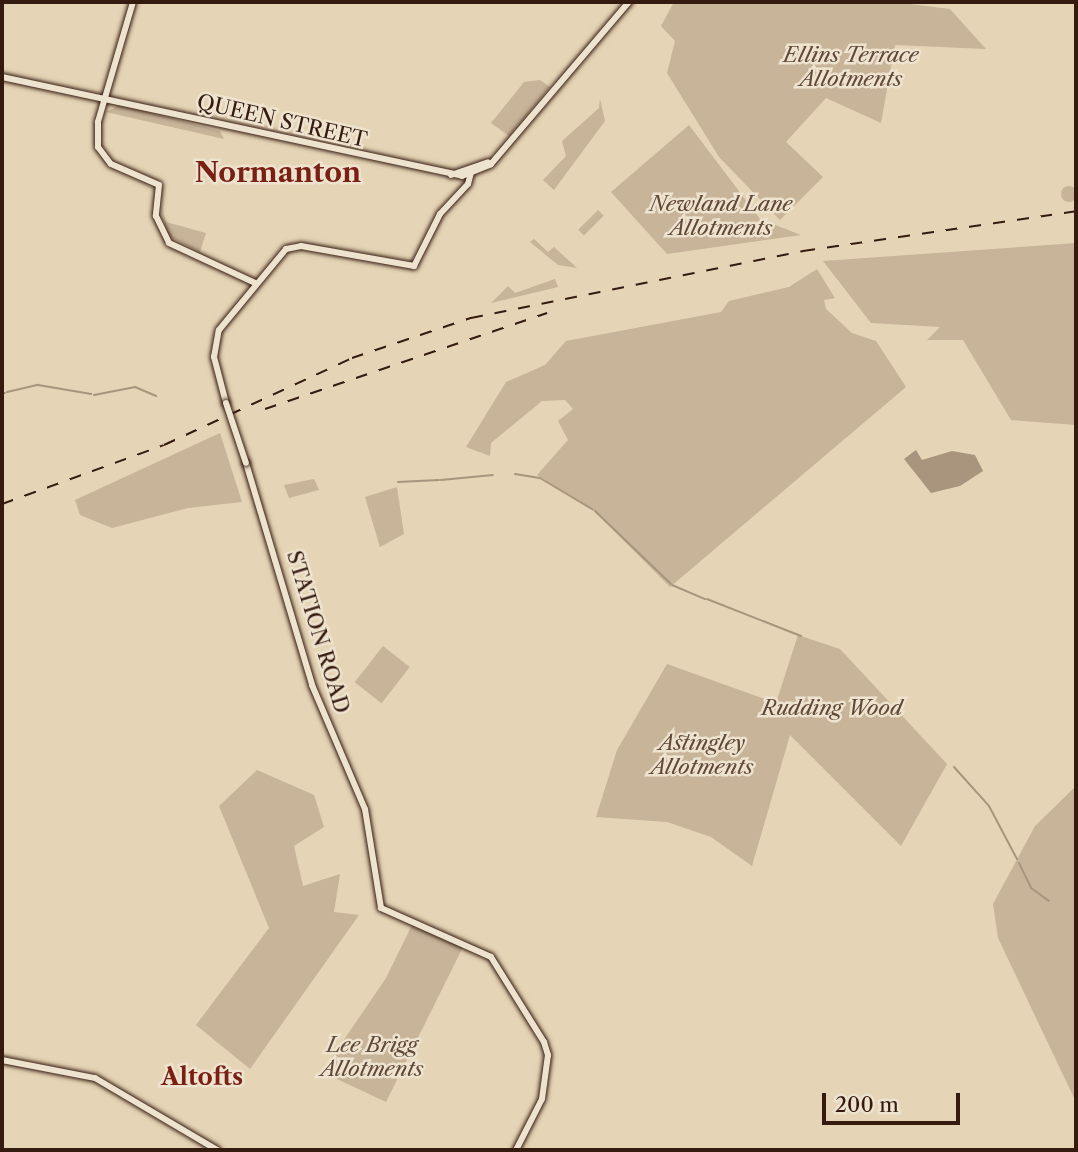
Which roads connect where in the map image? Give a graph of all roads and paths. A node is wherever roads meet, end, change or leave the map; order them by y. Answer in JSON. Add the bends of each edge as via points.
{"nodes":[{"id":1,"x":133,"y":2,"type":"edge"},
{"id":2,"x":629,"y":2,"type":"edge"},
{"id":3,"x":2,"y":77,"type":"edge"},
{"id":4,"x":107,"y":96,"type":"junction"},
{"id":5,"x":493,"y":160,"type":"junction"},
{"id":6,"x":486,"y":167,"type":"junction"},
{"id":7,"x":469,"y":172,"type":"junction"},
{"id":8,"x":453,"y":176,"type":"junction"},
{"id":9,"x":465,"y":186,"type":"junction"},
{"id":10,"x":255,"y":284,"type":"junction"},
{"id":11,"x":2,"y":1060,"type":"edge"},
{"id":12,"x":217,"y":1150,"type":"edge"},
{"id":13,"x":516,"y":1150,"type":"edge"}],
"edges":[{"from":1,"to":4,"type":"street"},
{"from":2,"to":5,"type":"street"},
{"from":3,"to":4,"type":"street","name":"QUEEN STREET"},
{"from":4,"to":8,"type":"street","name":"QUEEN STREET","via":[[230,129]]},
{"from":4,"to":10,"type":"street","via":[[96,129],[101,153],[120,170],[159,185],[156,216],[164,238]]},
{"from":5,"to":6,"type":"street","name":"QUEEN STREET"},
{"from":5,"to":7,"type":"street","name":"QUEEN STREET"},
{"from":6,"to":7,"type":"street","name":"QUEEN STREET"},
{"from":6,"to":9,"type":"street"},
{"from":7,"to":8,"type":"street","name":"QUEEN STREET"},
{"from":7,"to":9,"type":"street"},
{"from":8,"to":9,"type":"street"},
{"from":9,"to":10,"type":"street","name":"STATION ROAD","via":[[440,214],[414,266],[289,247]]},
{"from":10,"to":13,"type":"street","name":"STATION ROAD","bridge":true,"via":[[222,324],[215,346],[226,403],[312,685],[365,809],[381,908],[480,949],[498,963],[548,1055],[542,1099]]},
{"from":11,"to":12,"type":"street","via":[[95,1078]]}]}
